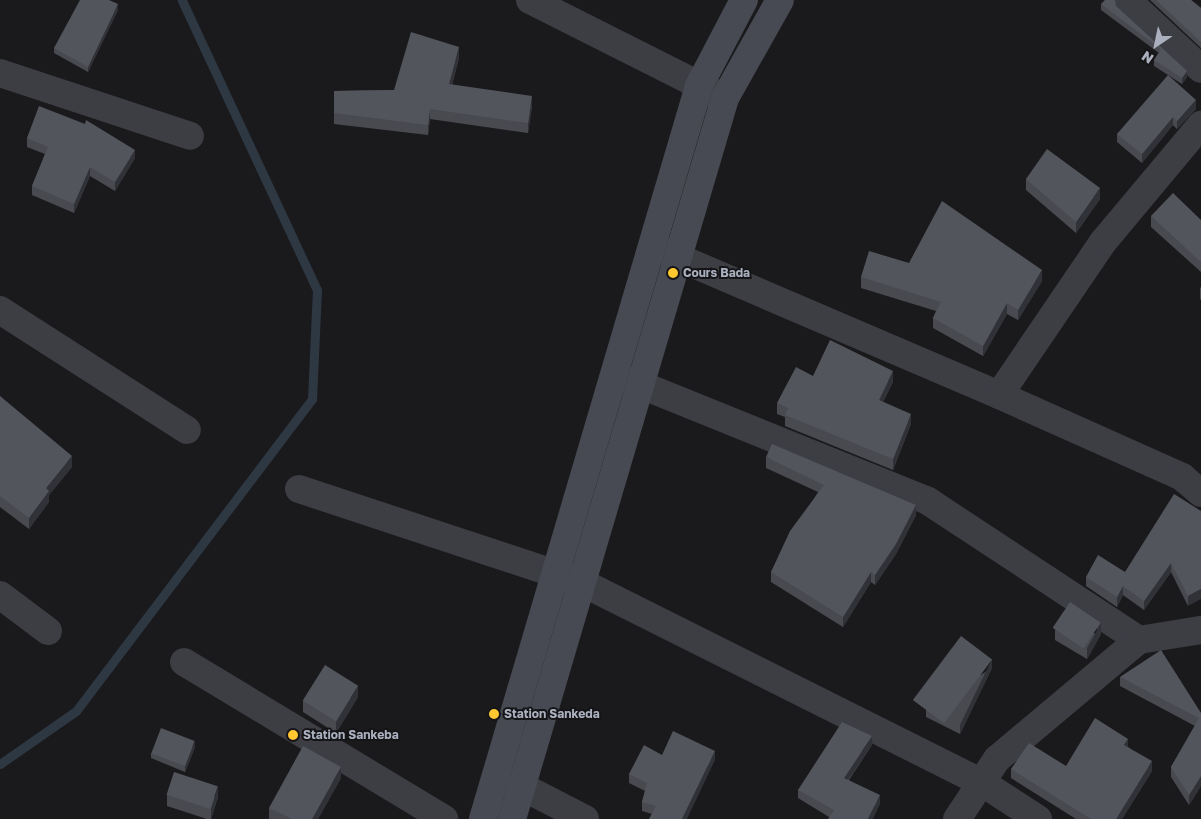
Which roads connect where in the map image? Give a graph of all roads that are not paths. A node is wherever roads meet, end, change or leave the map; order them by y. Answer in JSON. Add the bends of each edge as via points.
{"nodes":[{"id":1,"x":530,"y":0,"type":"edge"},
{"id":2,"x":744,"y":0,"type":"edge"},
{"id":3,"x":780,"y":0,"type":"edge"},
{"id":4,"x":1127,"y":0,"type":"edge"},
{"id":5,"x":1201,"y":69,"type":"edge"},
{"id":6,"x":0,"y":72,"type":"edge"},
{"id":7,"x":699,"y":86,"type":"junction"},
{"id":8,"x":725,"y":98,"type":"junction"},
{"id":9,"x":1201,"y":125,"type":"edge"},
{"id":10,"x":190,"y":136,"type":"dead end"},
{"id":11,"x":650,"y":246,"type":"junction"},
{"id":12,"x":677,"y":254,"type":"junction"},
{"id":13,"x":0,"y":310,"type":"edge"},
{"id":14,"x":613,"y":373,"type":"junction"},
{"id":15,"x":639,"y":384,"type":"junction"},
{"id":16,"x":999,"y":395,"type":"junction"},
{"id":17,"x":188,"y":430,"type":"dead end"},
{"id":18,"x":298,"y":489,"type":"dead end"},
{"id":19,"x":1201,"y":493,"type":"edge"},
{"id":20,"x":554,"y":573,"type":"junction"},
{"id":21,"x":581,"y":582,"type":"junction"},
{"id":22,"x":0,"y":595,"type":"edge"},
{"id":23,"x":48,"y":630,"type":"dead end"},
{"id":24,"x":1201,"y":630,"type":"edge"},
{"id":25,"x":1139,"y":640,"type":"junction"},
{"id":26,"x":184,"y":662,"type":"dead end"},
{"id":27,"x":981,"y":782,"type":"junction"},
{"id":28,"x":521,"y":786,"type":"junction"},
{"id":29,"x":444,"y":819,"type":"edge"},
{"id":30,"x":483,"y":819,"type":"edge"},
{"id":31,"x":512,"y":819,"type":"edge"},
{"id":32,"x":585,"y":819,"type":"edge"},
{"id":33,"x":957,"y":819,"type":"edge"},
{"id":34,"x":1038,"y":819,"type":"edge"}],
"edges":[{"from":1,"to":7,"type":"street"},
{"from":2,"to":7,"type":"main road"},
{"from":3,"to":8,"type":"main road"},
{"from":4,"to":5,"type":"street"},
{"from":6,"to":10,"type":"street"},
{"from":7,"to":8,"type":"street"},
{"from":7,"to":11,"type":"main road"},
{"from":8,"to":12,"type":"main road"},
{"from":9,"to":16,"type":"street","via":[[1103,242]]},
{"from":11,"to":12,"type":"street"},
{"from":11,"to":14,"type":"main road"},
{"from":12,"to":15,"type":"main road"},
{"from":12,"to":16,"type":"street"},
{"from":13,"to":17,"type":"street"},
{"from":14,"to":15,"type":"street"},
{"from":14,"to":20,"type":"main road"},
{"from":15,"to":21,"type":"main road"},
{"from":15,"to":25,"type":"street","via":[[928,501]]},
{"from":16,"to":19,"type":"street","via":[[1182,478]]},
{"from":18,"to":20,"type":"street"},
{"from":20,"to":21,"type":"street"},
{"from":20,"to":30,"type":"main road"},
{"from":21,"to":27,"type":"street"},
{"from":21,"to":28,"type":"main road"},
{"from":22,"to":23,"type":"street"},
{"from":24,"to":25,"type":"street"},
{"from":25,"to":27,"type":"street","via":[[997,759]]},
{"from":26,"to":29,"type":"street"},
{"from":27,"to":33,"type":"street"},
{"from":27,"to":34,"type":"street"},
{"from":28,"to":31,"type":"main road"},
{"from":28,"to":32,"type":"street"}]}
